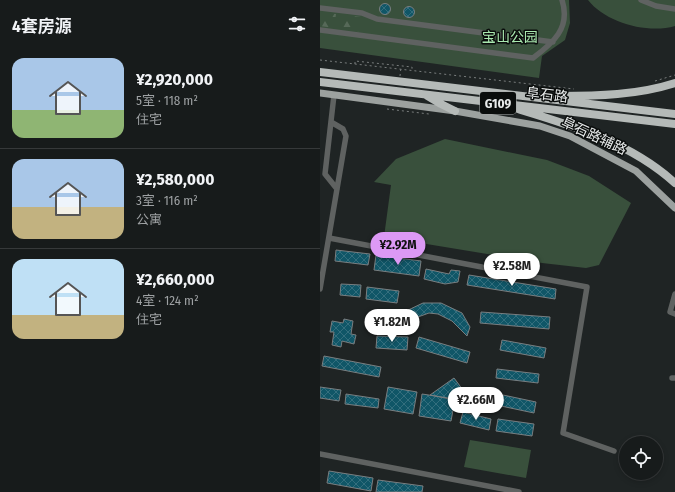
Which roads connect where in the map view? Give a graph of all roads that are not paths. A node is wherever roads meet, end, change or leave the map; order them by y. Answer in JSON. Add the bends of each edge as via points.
{"nodes":[{"id":1,"x":562,"y":0,"type":"edge"},
{"id":2,"x":641,"y":0,"type":"edge"},
{"id":3,"x":320,"y":8,"type":"edge"},
{"id":4,"x":675,"y":9,"type":"edge"},
{"id":5,"x":320,"y":30,"type":"edge"},
{"id":6,"x":553,"y":42,"type":"junction"},
{"id":7,"x":320,"y":72,"type":"edge"},
{"id":8,"x":320,"y":82,"type":"edge"},
{"id":9,"x":675,"y":83,"type":"edge"},
{"id":10,"x":320,"y":93,"type":"edge"},
{"id":11,"x":424,"y":94,"type":"junction"},
{"id":12,"x":334,"y":95,"type":"junction"},
{"id":13,"x":518,"y":95,"type":"junction"},
{"id":14,"x":496,"y":102,"type":"junction"},
{"id":15,"x":455,"y":111,"type":"junction"},
{"id":16,"x":675,"y":114,"type":"edge"},
{"id":17,"x":640,"y":120,"type":"junction"},
{"id":18,"x":331,"y":122,"type":"junction"},
{"id":19,"x":675,"y":124,"type":"edge"},
{"id":20,"x":675,"y":130,"type":"edge"},
{"id":21,"x":675,"y":183,"type":"edge"},
{"id":22,"x":336,"y":189,"type":"junction"},
{"id":23,"x":675,"y":208,"type":"edge"},
{"id":24,"x":330,"y":238,"type":"junction"},
{"id":25,"x":320,"y":289,"type":"edge"},
{"id":26,"x":675,"y":294,"type":"edge"},
{"id":27,"x":675,"y":314,"type":"edge"},
{"id":28,"x":614,"y":451,"type":"dead end"},
{"id":29,"x":320,"y":454,"type":"edge"},
{"id":30,"x":519,"y":492,"type":"edge"}],
"edges":[{"from":1,"to":6,"type":"street","via":[[563,27]]},
{"from":2,"to":4,"type":"street"},
{"from":3,"to":6,"type":"street","via":[[362,13],[377,19]]},
{"from":5,"to":6,"type":"street","via":[[533,58]]},
{"from":7,"to":13,"type":"highway","name":"阜石路","number":"G109"},
{"from":8,"to":11,"type":"highway","name":"阜石路","number":"G109"},
{"from":9,"to":13,"type":"highway","via":[[648,90],[584,96]]},
{"from":10,"to":12,"type":"main road","name":"阜石路辅路"},
{"from":11,"to":14,"type":"highway","name":"阜石路","number":"G109"},
{"from":11,"to":15,"type":"highway"},
{"from":12,"to":15,"type":"main road","name":"阜石路辅路"},
{"from":12,"to":18,"type":"street"},
{"from":13,"to":16,"type":"highway","name":"阜石路","number":"G109"},
{"from":14,"to":17,"type":"highway","name":"阜石路","number":"G109"},
{"from":14,"to":21,"type":"highway","via":[[591,132],[648,162]]},
{"from":15,"to":23,"type":"main road","name":"阜石路辅路","via":[[540,126],[570,136],[636,170]]},
{"from":17,"to":19,"type":"highway","name":"阜石路","number":"G109"},
{"from":17,"to":20,"type":"highway"},
{"from":18,"to":22,"type":"street","via":[[325,174]]},
{"from":18,"to":22,"type":"street","via":[[343,129],[346,136]]},
{"from":22,"to":24,"type":"street"},
{"from":24,"to":25,"type":"street"},
{"from":24,"to":28,"type":"street","via":[[587,287],[563,433]]},
{"from":26,"to":27,"type":"street","via":[[670,312]]},
{"from":29,"to":30,"type":"street"}]}
